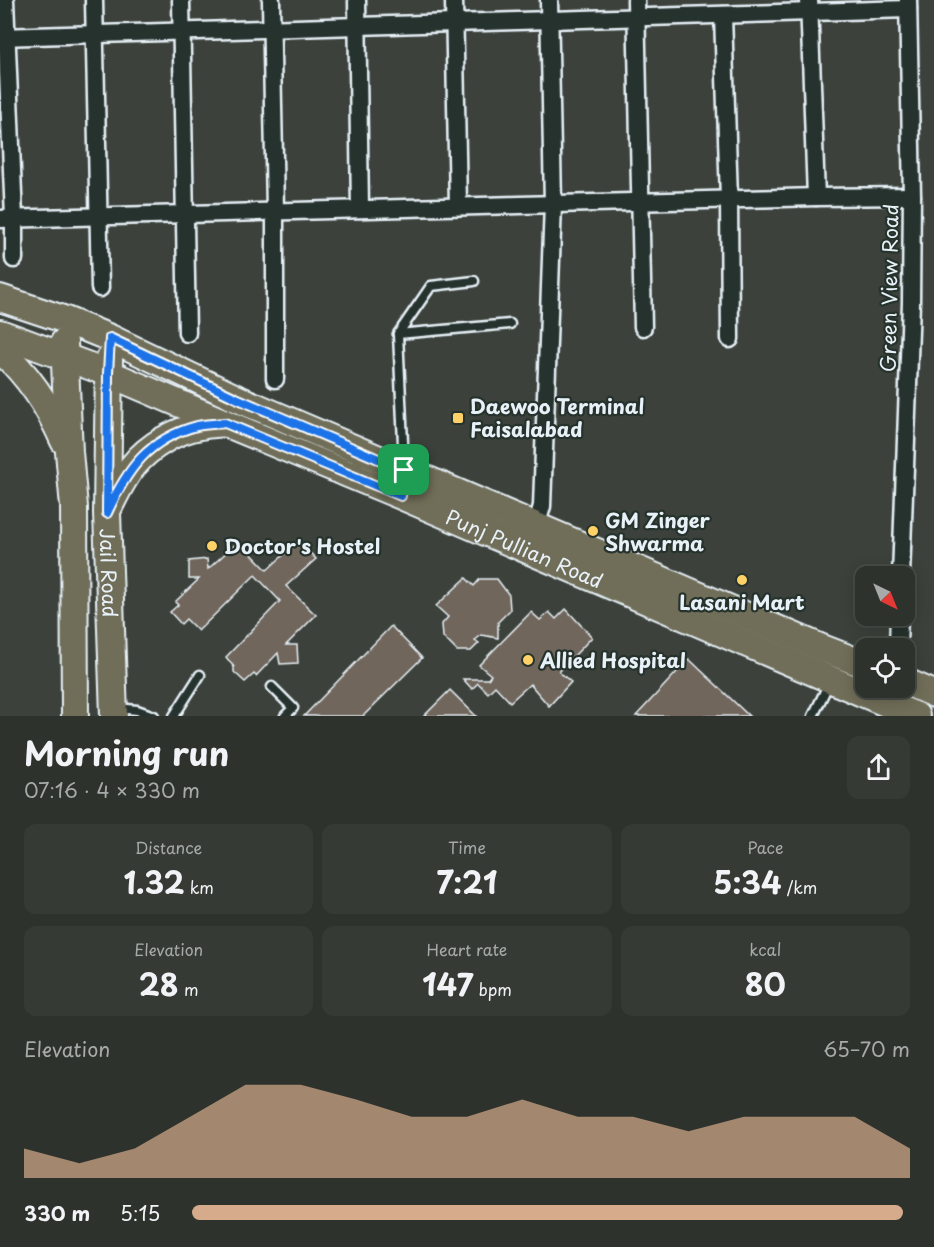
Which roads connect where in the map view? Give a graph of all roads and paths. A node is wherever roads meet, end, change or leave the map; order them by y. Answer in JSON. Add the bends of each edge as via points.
{"nodes":[{"id":1,"x":5,"y":0,"type":"edge"},
{"id":2,"x":94,"y":0,"type":"edge"},
{"id":3,"x":181,"y":0,"type":"edge"},
{"id":4,"x":271,"y":0,"type":"edge"},
{"id":5,"x":357,"y":0,"type":"edge"},
{"id":6,"x":454,"y":0,"type":"edge"},
{"id":7,"x":549,"y":0,"type":"edge"},
{"id":8,"x":636,"y":0,"type":"edge"},
{"id":9,"x":908,"y":4,"type":"edge"},
{"id":10,"x":809,"y":6,"type":"edge"},
{"id":11,"x":723,"y":15,"type":"junction"},
{"id":12,"x":636,"y":18,"type":"junction"},
{"id":13,"x":550,"y":21,"type":"junction"},
{"id":14,"x":454,"y":23,"type":"junction"},
{"id":15,"x":358,"y":26,"type":"junction"},
{"id":16,"x":272,"y":29,"type":"junction"},
{"id":17,"x":182,"y":32,"type":"junction"},
{"id":18,"x":95,"y":34,"type":"junction"},
{"id":19,"x":3,"y":37,"type":"edge"},
{"id":20,"x":912,"y":196,"type":"junction"},
{"id":21,"x":816,"y":197,"type":"junction"},
{"id":22,"x":729,"y":199,"type":"junction"},
{"id":23,"x":640,"y":202,"type":"junction"},
{"id":24,"x":553,"y":204,"type":"junction"},
{"id":25,"x":458,"y":206,"type":"junction"},
{"id":26,"x":360,"y":209,"type":"junction"},
{"id":27,"x":275,"y":211,"type":"junction"},
{"id":28,"x":184,"y":213,"type":"junction"},
{"id":29,"x":98,"y":216,"type":"junction"},
{"id":30,"x":7,"y":219,"type":"edge"},
{"id":31,"x":14,"y":259,"type":"dead end"},
{"id":32,"x":474,"y":281,"type":"dead end"},
{"id":33,"x":100,"y":288,"type":"dead end"},
{"id":34,"x":0,"y":298,"type":"edge"},
{"id":35,"x":63,"y":319,"type":"junction"},
{"id":36,"x":510,"y":324,"type":"dead end"},
{"id":37,"x":643,"y":327,"type":"dead end"},
{"id":38,"x":0,"y":333,"type":"edge"},
{"id":39,"x":187,"y":333,"type":"dead end"},
{"id":40,"x":398,"y":334,"type":"junction"},
{"id":41,"x":110,"y":338,"type":"junction"},
{"id":42,"x":730,"y":339,"type":"dead end"},
{"id":43,"x":0,"y":350,"type":"edge"},
{"id":44,"x":65,"y":357,"type":"junction"},
{"id":45,"x":108,"y":373,"type":"junction"},
{"id":46,"x":275,"y":379,"type":"dead end"},
{"id":47,"x":225,"y":423,"type":"junction"},
{"id":48,"x":69,"y":452,"type":"junction"},
{"id":49,"x":403,"y":483,"type":"junction"},
{"id":50,"x":107,"y":513,"type":"junction"},
{"id":51,"x":536,"y":526,"type":"junction"},
{"id":52,"x":901,"y":566,"type":"edge"},
{"id":53,"x":855,"y":662,"type":"edge"},
{"id":54,"x":200,"y":675,"type":"dead end"},
{"id":55,"x":831,"y":680,"type":"junction"},
{"id":56,"x":855,"y":686,"type":"edge"},
{"id":57,"x":915,"y":686,"type":"edge"},
{"id":58,"x":272,"y":687,"type":"dead end"},
{"id":59,"x":934,"y":694,"type":"edge"},
{"id":60,"x":894,"y":698,"type":"edge"},
{"id":61,"x":114,"y":712,"type":"edge"},
{"id":62,"x":75,"y":716,"type":"edge"},
{"id":63,"x":154,"y":716,"type":"edge"},
{"id":64,"x":174,"y":716,"type":"edge"},
{"id":65,"x":285,"y":716,"type":"edge"},
{"id":66,"x":813,"y":716,"type":"edge"},
{"id":67,"x":916,"y":716,"type":"edge"}],
"edges":[{"from":1,"to":19,"type":"street"},
{"from":2,"to":18,"type":"street"},
{"from":3,"to":17,"type":"street"},
{"from":4,"to":16,"type":"street"},
{"from":5,"to":15,"type":"street"},
{"from":6,"to":14,"type":"street"},
{"from":7,"to":13,"type":"street"},
{"from":8,"to":12,"type":"street"},
{"from":9,"to":10,"type":"street"},
{"from":9,"to":20,"type":"street","name":"Green View Road"},
{"from":10,"to":11,"type":"street"},
{"from":10,"to":21,"type":"street"},
{"from":11,"to":12,"type":"street"},
{"from":11,"to":22,"type":"street"},
{"from":12,"to":13,"type":"street"},
{"from":12,"to":23,"type":"street"},
{"from":13,"to":14,"type":"street"},
{"from":13,"to":24,"type":"street"},
{"from":14,"to":15,"type":"street"},
{"from":14,"to":25,"type":"street"},
{"from":15,"to":16,"type":"street"},
{"from":15,"to":26,"type":"street"},
{"from":16,"to":17,"type":"street"},
{"from":16,"to":27,"type":"street"},
{"from":17,"to":18,"type":"street"},
{"from":17,"to":28,"type":"street"},
{"from":18,"to":19,"type":"street"},
{"from":18,"to":29,"type":"street"},
{"from":19,"to":30,"type":"street"},
{"from":20,"to":21,"type":"street"},
{"from":20,"to":52,"type":"street","name":"Green View Road"},
{"from":21,"to":22,"type":"street"},
{"from":22,"to":23,"type":"street"},
{"from":22,"to":42,"type":"street"},
{"from":23,"to":24,"type":"street"},
{"from":23,"to":37,"type":"street"},
{"from":24,"to":25,"type":"street"},
{"from":24,"to":51,"type":"street","via":[[542,506]]},
{"from":25,"to":26,"type":"street"},
{"from":26,"to":27,"type":"street"},
{"from":27,"to":28,"type":"street"},
{"from":27,"to":46,"type":"street"},
{"from":28,"to":29,"type":"street"},
{"from":28,"to":39,"type":"street"},
{"from":29,"to":30,"type":"street"},
{"from":29,"to":33,"type":"street"},
{"from":30,"to":31,"type":"street"},
{"from":32,"to":40,"type":"lane","via":[[431,286]]},
{"from":34,"to":35,"type":"main road"},
{"from":35,"to":41,"type":"main road"},
{"from":35,"to":44,"type":"main road","name":"Jail Road"},
{"from":36,"to":40,"type":"lane"},
{"from":38,"to":44,"type":"main road"},
{"from":40,"to":49,"type":"lane"},
{"from":41,"to":45,"type":"main road","name":"Jail Road"},
{"from":41,"to":49,"type":"main road","name":"Punj Pullian Road"},
{"from":43,"to":48,"type":"main road","via":[[34,387]]},
{"from":44,"to":45,"type":"main road","name":"Punj Pullian Road"},
{"from":44,"to":48,"type":"main road","name":"Jail Road"},
{"from":45,"to":47,"type":"main road","name":"Punj Pullian Road"},
{"from":45,"to":50,"type":"main road","name":"Jail Road"},
{"from":47,"to":49,"type":"main road","name":"Punj Pullian Road"},
{"from":47,"to":50,"type":"main road","via":[[174,434],[152,447],[133,465]]},
{"from":48,"to":62,"type":"main road","name":"Jail Road","via":[[74,507]]},
{"from":49,"to":51,"type":"main road","name":"Punj Pullian Road"},
{"from":49,"to":55,"type":"main road","name":"Punj Pullian Road"},
{"from":50,"to":61,"type":"main road","name":"Jail Road"},
{"from":51,"to":53,"type":"main road","name":"Punj Pullian Road"},
{"from":54,"to":64,"type":"lane"},
{"from":55,"to":56,"type":"main road","name":"Punj Pullian Road"},
{"from":55,"to":66,"type":"lane"},
{"from":57,"to":59,"type":"main road"},
{"from":58,"to":65,"type":"lane","via":[[293,708]]},
{"from":60,"to":67,"type":"main road","name":"Punj Pullian Road"},
{"from":61,"to":63,"type":"lane","via":[[137,710]]}]}
